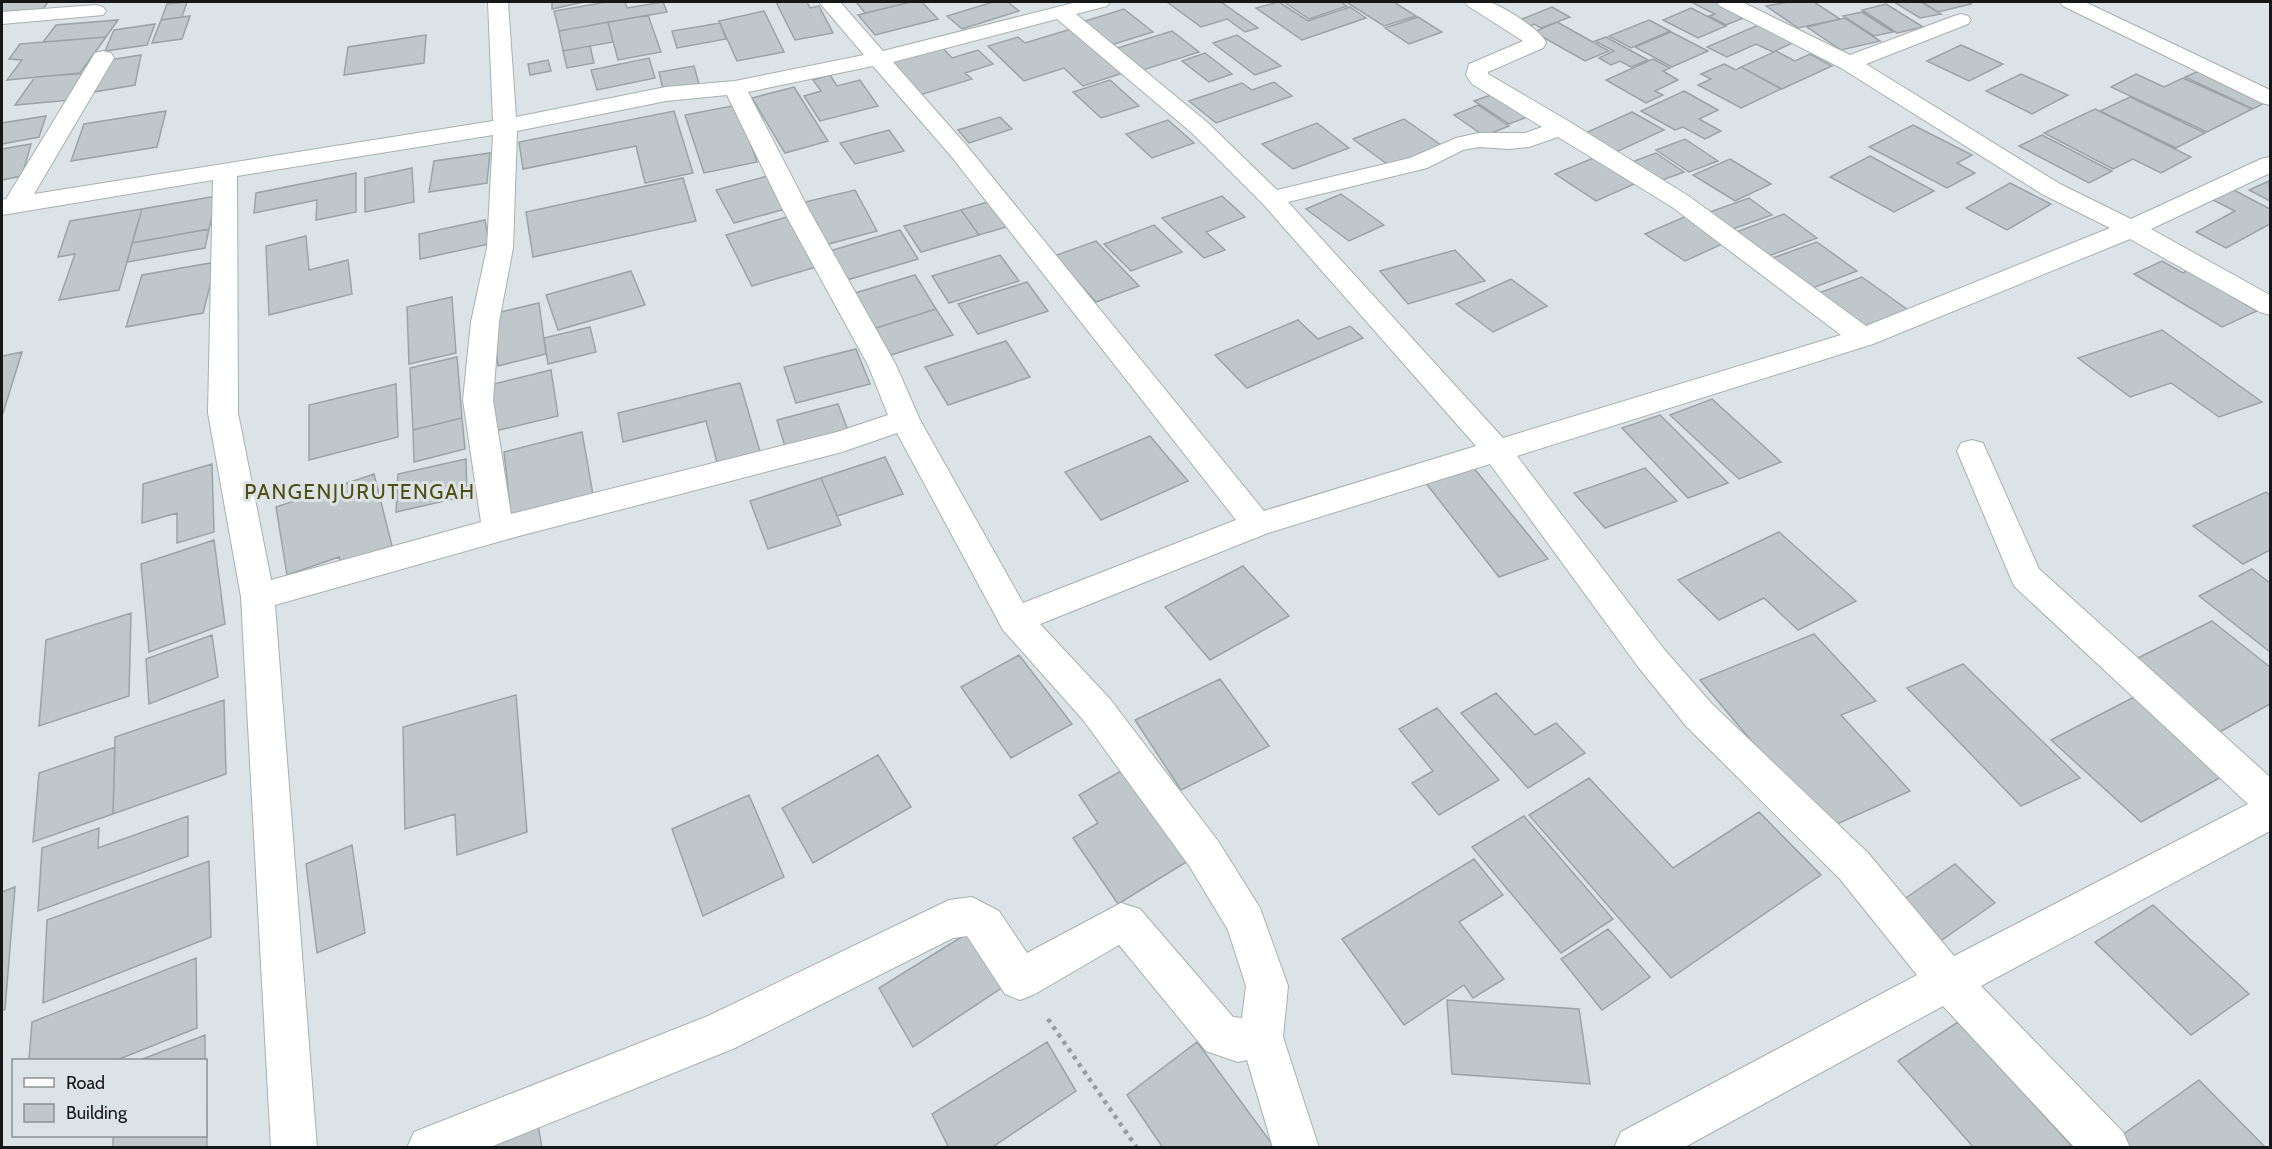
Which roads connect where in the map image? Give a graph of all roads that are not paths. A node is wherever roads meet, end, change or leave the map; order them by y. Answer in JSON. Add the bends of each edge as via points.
{"nodes":[{"id":1,"x":498,"y":2,"type":"edge"},
{"id":2,"x":829,"y":2,"type":"edge"},
{"id":3,"x":1019,"y":2,"type":"edge"},
{"id":4,"x":1100,"y":2,"type":"edge"},
{"id":5,"x":1474,"y":2,"type":"edge"},
{"id":6,"x":1727,"y":2,"type":"edge"},
{"id":7,"x":2070,"y":2,"type":"edge"},
{"id":8,"x":96,"y":11,"type":"dead end"},
{"id":9,"x":1050,"y":15,"type":"junction"},
{"id":10,"x":2,"y":18,"type":"edge"},
{"id":11,"x":1961,"y":20,"type":"dead end"},
{"id":12,"x":103,"y":58,"type":"dead end"},
{"id":13,"x":877,"y":59,"type":"junction"},
{"id":14,"x":1849,"y":63,"type":"junction"},
{"id":15,"x":735,"y":88,"type":"junction"},
{"id":16,"x":2271,"y":98,"type":"edge"},
{"id":17,"x":505,"y":126,"type":"junction"},
{"id":18,"x":1562,"y":127,"type":"junction"},
{"id":19,"x":2271,"y":164,"type":"edge"},
{"id":20,"x":225,"y":170,"type":"junction"},
{"id":21,"x":1272,"y":199,"type":"junction"},
{"id":22,"x":8,"y":206,"type":"edge"},
{"id":23,"x":2131,"y":229,"type":"junction"},
{"id":24,"x":2271,"y":306,"type":"edge"},
{"id":25,"x":1863,"y":338,"type":"junction"},
{"id":26,"x":905,"y":420,"type":"junction"},
{"id":27,"x":1496,"y":450,"type":"junction"},
{"id":28,"x":1972,"y":451,"type":"dead end"},
{"id":29,"x":1257,"y":525,"type":"junction"},
{"id":30,"x":498,"y":530,"type":"junction"},
{"id":31,"x":258,"y":597,"type":"junction"},
{"id":32,"x":1015,"y":620,"type":"junction"},
{"id":33,"x":2271,"y":801,"type":"edge"},
{"id":34,"x":2271,"y":812,"type":"edge"},
{"id":35,"x":1948,"y":981,"type":"junction"},
{"id":36,"x":1261,"y":1037,"type":"junction"},
{"id":37,"x":294,"y":1148,"type":"edge"},
{"id":38,"x":430,"y":1148,"type":"edge"},
{"id":39,"x":1296,"y":1148,"type":"edge"},
{"id":40,"x":1637,"y":1148,"type":"edge"},
{"id":41,"x":2107,"y":1148,"type":"edge"}],
"edges":[{"from":1,"to":17,"type":"street"},
{"from":2,"to":13,"type":"street"},
{"from":3,"to":9,"type":"street"},
{"from":4,"to":9,"type":"street"},
{"from":5,"to":18,"type":"street","via":[[1535,40],[1477,69],[1477,75]]},
{"from":6,"to":14,"type":"street"},
{"from":7,"to":16,"type":"street"},
{"from":8,"to":10,"type":"street"},
{"from":9,"to":13,"type":"street"},
{"from":9,"to":21,"type":"street","via":[[1200,128]]},
{"from":11,"to":14,"type":"street"},
{"from":12,"to":22,"type":"street"},
{"from":13,"to":15,"type":"street"},
{"from":13,"to":29,"type":"street","via":[[959,151]]},
{"from":14,"to":23,"type":"street","via":[[2051,189]]},
{"from":15,"to":17,"type":"street","via":[[666,94]]},
{"from":15,"to":26,"type":"street","via":[[795,208],[882,365]]},
{"from":17,"to":20,"type":"street"},
{"from":17,"to":30,"type":"street","via":[[500,248],[485,322],[478,400]]},
{"from":18,"to":21,"type":"street","via":[[1529,140],[1479,140],[1456,145],[1418,163]]},
{"from":18,"to":25,"type":"street","via":[[1681,202]]},
{"from":19,"to":23,"type":"street"},
{"from":20,"to":22,"type":"street"},
{"from":20,"to":31,"type":"street","via":[[223,413]]},
{"from":21,"to":27,"type":"street"},
{"from":23,"to":24,"type":"street"},
{"from":23,"to":25,"type":"street"},
{"from":25,"to":27,"type":"street"},
{"from":26,"to":30,"type":"street","via":[[842,441]]},
{"from":26,"to":32,"type":"street"},
{"from":27,"to":29,"type":"street"},
{"from":27,"to":35,"type":"street","via":[[1664,675],[1699,715],[1854,866]]},
{"from":28,"to":33,"type":"street","via":[[2026,577]]},
{"from":29,"to":32,"type":"street"},
{"from":30,"to":31,"type":"street"},
{"from":31,"to":37,"type":"street"},
{"from":32,"to":36,"type":"street","via":[[1096,710],[1204,854],[1246,922],[1267,986]]},
{"from":34,"to":35,"type":"street"},
{"from":35,"to":40,"type":"street"},
{"from":35,"to":41,"type":"street"},
{"from":36,"to":38,"type":"street","via":[[1238,1040],[1221,1036],[1126,923],[1095,935],[1020,979],[985,925],[972,916],[949,919],[720,1033]]},
{"from":36,"to":39,"type":"street"}]}
